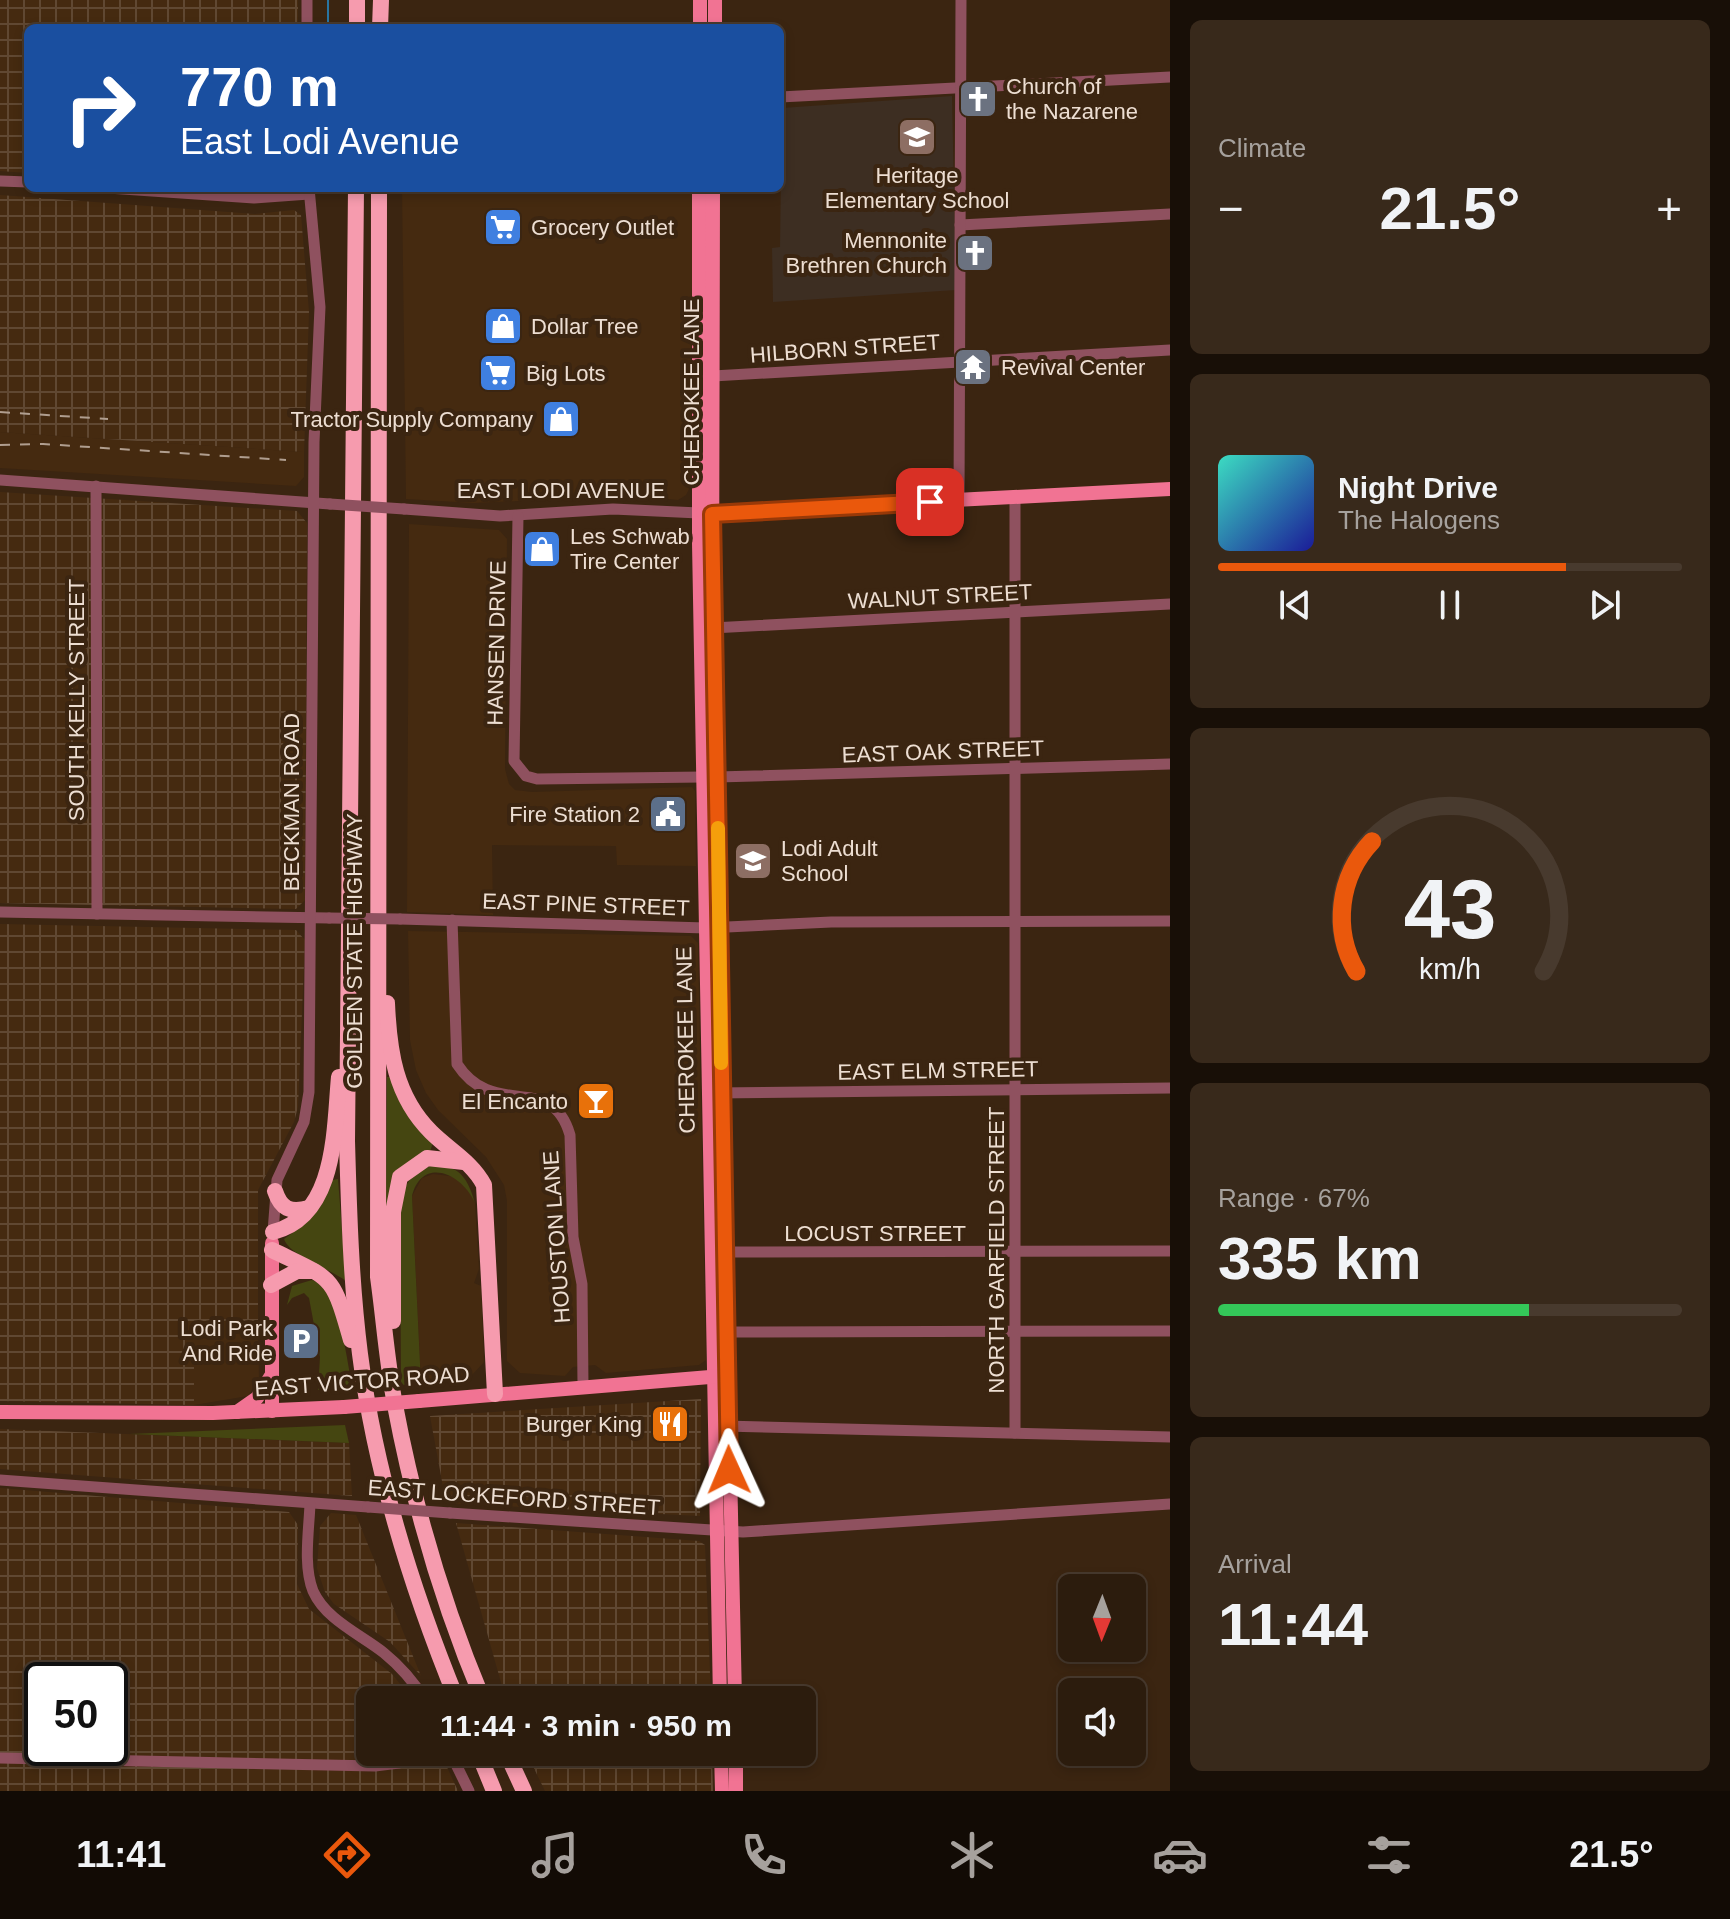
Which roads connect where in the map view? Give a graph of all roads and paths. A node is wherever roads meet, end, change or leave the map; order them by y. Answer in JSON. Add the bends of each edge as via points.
{"nodes":[{"id":1,"x":307,"y":0,"type":"edge"},
{"id":2,"x":357,"y":0,"type":"edge"},
{"id":3,"x":381,"y":0,"type":"edge"},
{"id":4,"x":700,"y":0,"type":"edge"},
{"id":5,"x":715,"y":0,"type":"edge"},
{"id":6,"x":961,"y":0,"type":"edge"},
{"id":7,"x":307,"y":24,"type":"edge"},
{"id":8,"x":357,"y":24,"type":"edge"},
{"id":9,"x":380,"y":24,"type":"edge"},
{"id":10,"x":700,"y":24,"type":"edge"},
{"id":11,"x":715,"y":24,"type":"edge"},
{"id":12,"x":1170,"y":77,"type":"edge"},
{"id":13,"x":960,"y":89,"type":"junction"},
{"id":14,"x":784,"y":97,"type":"edge"},
{"id":15,"x":0,"y":181,"type":"edge"},
{"id":16,"x":24,"y":182,"type":"edge"},
{"id":17,"x":166,"y":192,"type":"edge"},
{"id":18,"x":301,"y":192,"type":"edge"},
{"id":19,"x":309,"y":192,"type":"edge"},
{"id":20,"x":356,"y":192,"type":"edge"},
{"id":21,"x":379,"y":192,"type":"edge"},
{"id":22,"x":699,"y":192,"type":"edge"},
{"id":23,"x":713,"y":192,"type":"edge"},
{"id":24,"x":1170,"y":214,"type":"edge"},
{"id":25,"x":960,"y":225,"type":"junction"},
{"id":26,"x":1170,"y":350,"type":"edge"},
{"id":27,"x":959,"y":361,"type":"junction"},
{"id":28,"x":713,"y":376,"type":"junction"},
{"id":29,"x":0,"y":480,"type":"edge"},
{"id":30,"x":96,"y":486,"type":"junction"},
{"id":31,"x":1170,"y":489,"type":"edge"},
{"id":32,"x":1015,"y":498,"type":"junction"},
{"id":33,"x":959,"y":501,"type":"junction"},
{"id":34,"x":314,"y":503,"type":"junction"},
{"id":35,"x":706,"y":513,"type":"junction"},
{"id":36,"x":518,"y":516,"type":"junction"},
{"id":37,"x":1170,"y":604,"type":"edge"},
{"id":38,"x":1013,"y":612,"type":"junction"},
{"id":39,"x":712,"y":628,"type":"junction"},
{"id":40,"x":1170,"y":764,"type":"edge"},
{"id":41,"x":1015,"y":769,"type":"junction"},
{"id":42,"x":519,"y":770,"type":"joint"},
{"id":43,"x":710,"y":777,"type":"junction"},
{"id":44,"x":0,"y":912,"type":"edge"},
{"id":45,"x":97,"y":914,"type":"junction"},
{"id":46,"x":312,"y":917,"type":"junction"},
{"id":47,"x":452,"y":920,"type":"junction"},
{"id":48,"x":1170,"y":921,"type":"edge"},
{"id":49,"x":1016,"y":922,"type":"junction"},
{"id":50,"x":376,"y":927,"type":"junction"},
{"id":51,"x":713,"y":927,"type":"junction"},
{"id":52,"x":350,"y":996,"type":"junction"},
{"id":53,"x":1170,"y":1088,"type":"edge"},
{"id":54,"x":1016,"y":1089,"type":"junction"},
{"id":55,"x":714,"y":1093,"type":"junction"},
{"id":56,"x":465,"y":1162,"type":"junction"},
{"id":57,"x":275,"y":1191,"type":"junction"},
{"id":58,"x":309,"y":1208,"type":"junction"},
{"id":59,"x":273,"y":1232,"type":"junction"},
{"id":60,"x":272,"y":1250,"type":"junction"},
{"id":61,"x":1170,"y":1251,"type":"edge"},
{"id":62,"x":724,"y":1252,"type":"junction"},
{"id":63,"x":1018,"y":1253,"type":"junction"},
{"id":64,"x":319,"y":1273,"type":"junction"},
{"id":65,"x":271,"y":1285,"type":"junction"},
{"id":66,"x":1017,"y":1331,"type":"junction"},
{"id":67,"x":1170,"y":1331,"type":"edge"},
{"id":68,"x":725,"y":1332,"type":"junction"},
{"id":69,"x":271,"y":1375,"type":"junction"},
{"id":70,"x":719,"y":1376,"type":"junction"},
{"id":71,"x":583,"y":1386,"type":"junction"},
{"id":72,"x":393,"y":1387,"type":"junction"},
{"id":73,"x":495,"y":1394,"type":"junction"},
{"id":74,"x":272,"y":1411,"type":"junction"},
{"id":75,"x":0,"y":1412,"type":"edge"},
{"id":76,"x":237,"y":1412,"type":"junction"},
{"id":77,"x":371,"y":1415,"type":"junction"},
{"id":78,"x":713,"y":1426,"type":"junction"},
{"id":79,"x":728,"y":1426,"type":"junction"},
{"id":80,"x":1015,"y":1433,"type":"junction"},
{"id":81,"x":1170,"y":1437,"type":"edge"},
{"id":82,"x":0,"y":1480,"type":"edge"},
{"id":83,"x":310,"y":1504,"type":"junction"},
{"id":84,"x":1170,"y":1504,"type":"edge"},
{"id":85,"x":724,"y":1531,"type":"junction"},
{"id":86,"x":414,"y":1686,"type":"edge"},
{"id":87,"x":452,"y":1686,"type":"edge"},
{"id":88,"x":478,"y":1686,"type":"edge"},
{"id":89,"x":720,"y":1686,"type":"edge"},
{"id":90,"x":734,"y":1686,"type":"edge"},
{"id":91,"x":0,"y":1758,"type":"edge"},
{"id":92,"x":356,"y":1766,"type":"edge"},
{"id":93,"x":457,"y":1766,"type":"edge"},
{"id":94,"x":484,"y":1766,"type":"edge"},
{"id":95,"x":512,"y":1766,"type":"edge"},
{"id":96,"x":721,"y":1766,"type":"edge"},
{"id":97,"x":736,"y":1766,"type":"edge"},
{"id":98,"x":469,"y":1791,"type":"edge"},
{"id":99,"x":494,"y":1791,"type":"edge"},
{"id":100,"x":524,"y":1791,"type":"edge"},
{"id":101,"x":722,"y":1791,"type":"edge"},
{"id":102,"x":736,"y":1791,"type":"edge"}],
"edges":[{"from":1,"to":7,"type":"street"},
{"from":2,"to":8,"type":"highway"},
{"from":3,"to":9,"type":"highway"},
{"from":4,"to":10,"type":"main road"},
{"from":5,"to":11,"type":"main road"},
{"from":6,"to":13,"type":"street"},
{"from":12,"to":13,"type":"street"},
{"from":13,"to":14,"type":"street"},
{"from":13,"to":25,"type":"street"},
{"from":15,"to":16,"type":"street"},
{"from":17,"to":18,"type":"street","via":[[254,198]]},
{"from":19,"to":34,"type":"street","name":"BECKMAN ROAD","via":[[320,307]]},
{"from":20,"to":52,"type":"highway","name":"GOLDEN STATE HIGHWAY"},
{"from":21,"to":50,"type":"highway","name":"GOLDEN STATE HIGHWAY"},
{"from":22,"to":35,"type":"main road","name":"CHEROKEE LANE"},
{"from":23,"to":28,"type":"main road","name":"CHEROKEE LANE"},
{"from":24,"to":25,"type":"street"},
{"from":25,"to":27,"type":"street"},
{"from":26,"to":27,"type":"street","name":"HILBORN STREET"},
{"from":27,"to":28,"type":"street","name":"HILBORN STREET"},
{"from":27,"to":33,"type":"street"},
{"from":28,"to":35,"type":"main road","name":"CHEROKEE LANE"},
{"from":29,"to":30,"type":"street","name":"EAST LODI AVENUE"},
{"from":30,"to":34,"type":"street","name":"EAST LODI AVENUE"},
{"from":30,"to":45,"type":"street","name":"SOUTH KELLY STREET"},
{"from":31,"to":32,"type":"main road","name":"EAST LODI AVENUE"},
{"from":32,"to":33,"type":"main road","name":"EAST LODI AVENUE"},
{"from":32,"to":38,"type":"street","name":"NORTH GARFIELD STREET"},
{"from":33,"to":35,"type":"main road","name":"EAST LODI AVENUE"},
{"from":34,"to":36,"type":"street","name":"EAST LODI AVENUE","bridge":true},
{"from":34,"to":46,"type":"street","name":"BECKMAN ROAD"},
{"from":35,"to":36,"type":"street","name":"EAST LODI AVENUE","via":[[623,509]]},
{"from":35,"to":39,"type":"main road","name":"CHEROKEE LANE"},
{"from":35,"to":43,"type":"main road","name":"CHEROKEE LANE"},
{"from":36,"to":42,"type":"street","name":"HANSEN DRIVE","via":[[514,761]]},
{"from":37,"to":38,"type":"street","name":"WALNUT STREET"},
{"from":38,"to":39,"type":"street","name":"WALNUT STREET"},
{"from":38,"to":41,"type":"street","name":"NORTH GARFIELD STREET"},
{"from":39,"to":43,"type":"main road","name":"CHEROKEE LANE"},
{"from":40,"to":41,"type":"street","name":"EAST OAK STREET"},
{"from":41,"to":43,"type":"street","name":"EAST OAK STREET"},
{"from":41,"to":49,"type":"street","name":"NORTH GARFIELD STREET"},
{"from":42,"to":43,"type":"street","name":"EAST OAK STREET","via":[[537,779]]},
{"from":43,"to":51,"type":"main road","name":"CHEROKEE LANE"},
{"from":44,"to":45,"type":"street","name":"EAST PINE STREET"},
{"from":45,"to":46,"type":"street","name":"EAST PINE STREET"},
{"from":46,"to":47,"type":"street","name":"EAST PINE STREET","bridge":true},
{"from":46,"to":57,"type":"street","name":"BECKMAN ROAD","via":[[308,1107]]},
{"from":47,"to":51,"type":"street","name":"EAST PINE STREET"},
{"from":47,"to":71,"type":"street","name":"HOUSTON LANE","via":[[457,1064],[483,1090],[549,1103],[566,1121],[570,1135],[573,1237],[582,1284]]},
{"from":48,"to":49,"type":"street","name":"EAST PINE STREET"},
{"from":49,"to":51,"type":"street","name":"EAST PINE STREET"},
{"from":49,"to":54,"type":"street","name":"NORTH GARFIELD STREET"},
{"from":50,"to":56,"type":"highway","via":[[397,1081],[420,1118]]},
{"from":50,"to":72,"type":"highway","name":"GOLDEN STATE HIGHWAY","via":[[378,1277]]},
{"from":51,"to":55,"type":"main road","name":"CHEROKEE LANE"},
{"from":52,"to":58,"type":"highway","via":[[331,1154],[323,1186]]},
{"from":52,"to":77,"type":"highway","name":"GOLDEN STATE HIGHWAY","via":[[350,1249]]},
{"from":53,"to":54,"type":"street","name":"EAST ELM STREET"},
{"from":54,"to":55,"type":"street","name":"EAST ELM STREET"},
{"from":54,"to":63,"type":"street","name":"NORTH GARFIELD STREET"},
{"from":55,"to":62,"type":"main road","name":"CHEROKEE LANE"},
{"from":55,"to":70,"type":"main road","name":"CHEROKEE LANE"},
{"from":56,"to":72,"type":"highway","via":[[427,1158],[407,1169],[396,1187],[391,1253]]},
{"from":56,"to":73,"type":"highway","via":[[479,1175],[486,1197]]},
{"from":57,"to":58,"type":"highway","via":[[288,1210]]},
{"from":57,"to":59,"type":"street","name":"BECKMAN ROAD"},
{"from":58,"to":59,"type":"highway","via":[[299,1220]]},
{"from":59,"to":60,"type":"main road","name":"BECKMAN ROAD"},
{"from":60,"to":64,"type":"highway"},
{"from":60,"to":65,"type":"main road","name":"BECKMAN ROAD"},
{"from":61,"to":63,"type":"street","name":"LOCUST STREET"},
{"from":62,"to":63,"type":"street","name":"LOCUST STREET"},
{"from":62,"to":68,"type":"main road","name":"CHEROKEE LANE"},
{"from":63,"to":66,"type":"street","name":"NORTH GARFIELD STREET"},
{"from":64,"to":65,"type":"highway","via":[[297,1271]]},
{"from":64,"to":77,"type":"highway","via":[[335,1287]]},
{"from":65,"to":69,"type":"main road","name":"BECKMAN ROAD"},
{"from":66,"to":67,"type":"street"},
{"from":66,"to":68,"type":"street"},
{"from":66,"to":80,"type":"street","name":"NORTH GARFIELD STREET"},
{"from":68,"to":70,"type":"main road","name":"CHEROKEE LANE"},
{"from":69,"to":74,"type":"main road","name":"BECKMAN ROAD"},
{"from":69,"to":76,"type":"main road","via":[[257,1398]]},
{"from":70,"to":71,"type":"main road","name":"EAST VICTOR ROAD"},
{"from":70,"to":78,"type":"main road","name":"CHEROKEE LANE"},
{"from":70,"to":79,"type":"main road","name":"CHEROKEE LANE"},
{"from":71,"to":73,"type":"main road","name":"EAST VICTOR ROAD"},
{"from":72,"to":88,"type":"highway","name":"GOLDEN STATE HIGHWAY","via":[[431,1553]]},
{"from":73,"to":74,"type":"main road","name":"EAST VICTOR ROAD","bridge":true},
{"from":74,"to":76,"type":"main road","name":"EAST VICTOR ROAD"},
{"from":75,"to":76,"type":"main road","name":"EAST VICTOR ROAD"},
{"from":77,"to":87,"type":"highway","name":"GOLDEN STATE HIGHWAY","via":[[406,1558]]},
{"from":78,"to":79,"type":"street"},
{"from":78,"to":85,"type":"main road","name":"CHEROKEE LANE"},
{"from":79,"to":80,"type":"street"},
{"from":79,"to":85,"type":"main road","name":"CHEROKEE LANE"},
{"from":80,"to":81,"type":"street"},
{"from":82,"to":83,"type":"street","name":"EAST LOCKEFORD STREET"},
{"from":83,"to":85,"type":"street","name":"EAST LOCKEFORD STREET","bridge":true},
{"from":83,"to":86,"type":"street","via":[[313,1590],[337,1619],[398,1665]]},
{"from":84,"to":85,"type":"street","name":"EAST LOCKEFORD STREET"},
{"from":85,"to":89,"type":"main road","name":"CHEROKEE LANE"},
{"from":85,"to":90,"type":"main road","name":"CHEROKEE LANE"},
{"from":91,"to":92,"type":"street"},
{"from":93,"to":98,"type":"street"},
{"from":94,"to":99,"type":"highway"},
{"from":95,"to":100,"type":"highway"},
{"from":96,"to":101,"type":"main road"},
{"from":97,"to":102,"type":"main road"}]}
